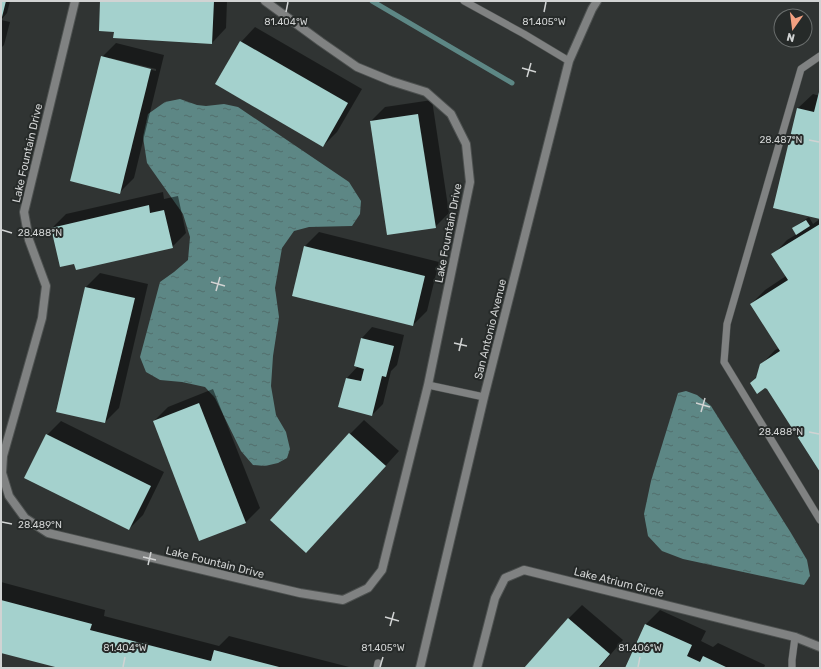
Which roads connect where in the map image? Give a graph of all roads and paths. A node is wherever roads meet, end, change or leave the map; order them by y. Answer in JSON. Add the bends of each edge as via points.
{"nodes":[{"id":1,"x":75,"y":1,"type":"edge"},
{"id":2,"x":265,"y":1,"type":"edge"},
{"id":3,"x":464,"y":1,"type":"edge"},
{"id":4,"x":597,"y":1,"type":"edge"},
{"id":5,"x":820,"y":56,"type":"edge"},
{"id":6,"x":569,"y":61,"type":"junction"},
{"id":7,"x":428,"y":385,"type":"junction"},
{"id":8,"x":484,"y":398,"type":"junction"},
{"id":9,"x":820,"y":520,"type":"edge"},
{"id":10,"x":795,"y":637,"type":"junction"},
{"id":11,"x":820,"y":647,"type":"edge"},
{"id":12,"x":420,"y":668,"type":"edge"},
{"id":13,"x":477,"y":668,"type":"edge"},
{"id":14,"x":792,"y":668,"type":"edge"}],
"edges":[{"from":1,"to":7,"type":"street","name":"Lake Fountain Drive","via":[[24,212],[29,240],[46,286],[42,318],[3,456],[2,473],[9,496],[25,518],[48,533],[300,593],[343,600],[368,588],[382,570]]},
{"from":2,"to":7,"type":"street","name":"Lake Fountain Drive","via":[[357,67],[426,92],[451,114],[466,144],[470,182]]},
{"from":3,"to":6,"type":"lane"},
{"from":4,"to":6,"type":"street","name":"San Antonio Avenue"},
{"from":5,"to":9,"type":"lane","via":[[801,68],[727,324],[724,362]]},
{"from":6,"to":8,"type":"street","name":"San Antonio Avenue"},
{"from":7,"to":8,"type":"lane"},
{"from":8,"to":12,"type":"street","name":"San Antonio Avenue"},
{"from":10,"to":11,"type":"street","name":"Lake Atrium Circle"},
{"from":10,"to":13,"type":"street","name":"Lake Atrium Circle","via":[[524,570],[505,578],[495,598]]},
{"from":10,"to":14,"type":"lane"}]}
